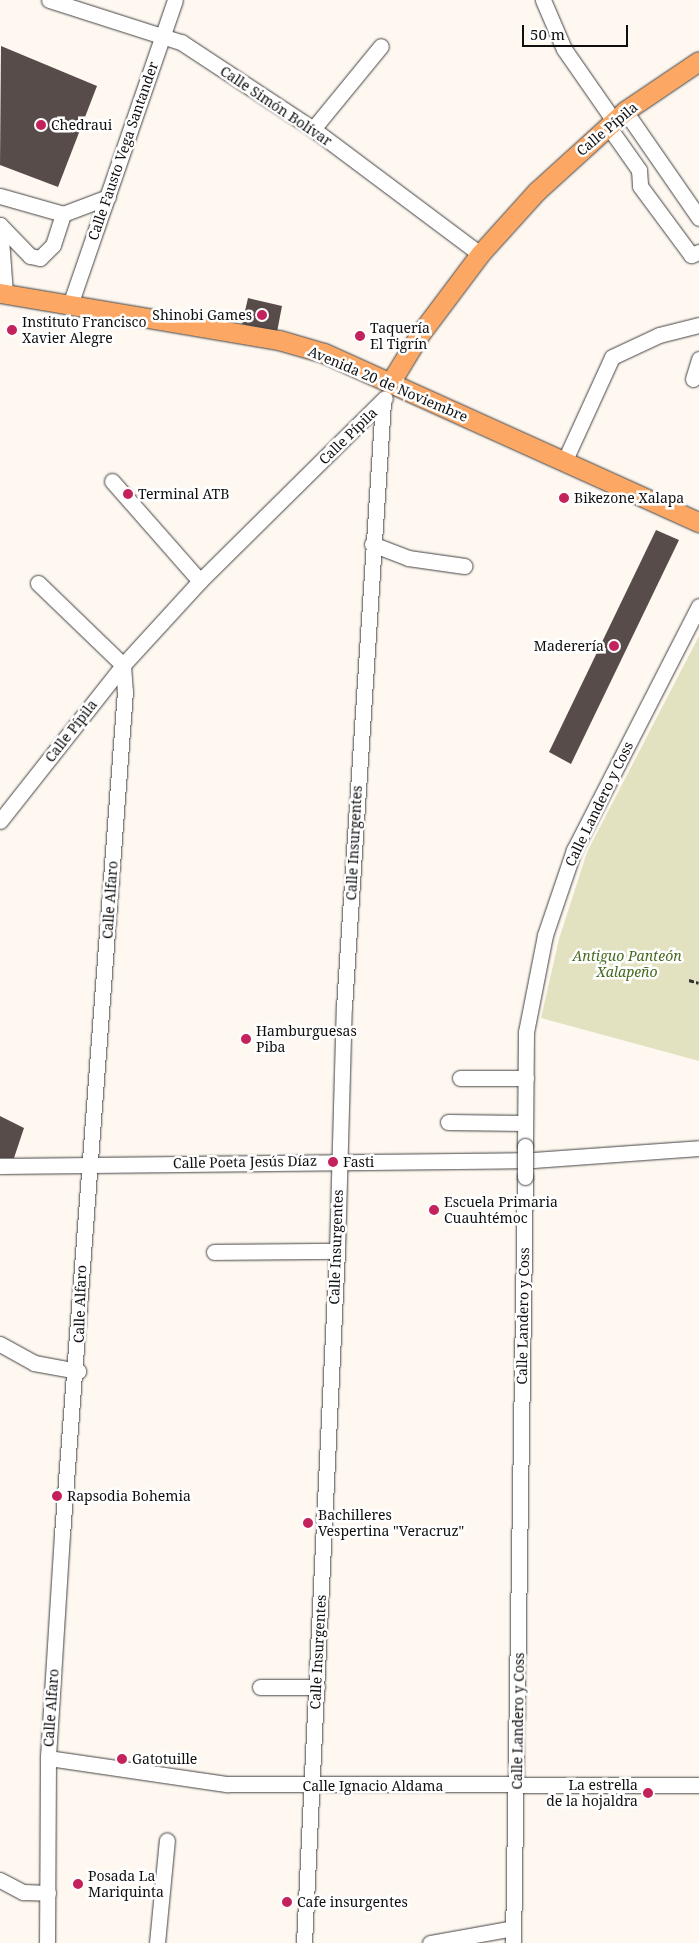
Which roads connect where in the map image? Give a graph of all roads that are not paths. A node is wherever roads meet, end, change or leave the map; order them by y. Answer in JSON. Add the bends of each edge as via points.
{"nodes":[{"id":1,"x":49,"y":0,"type":"edge"},
{"id":2,"x":175,"y":0,"type":"edge"},
{"id":3,"x":543,"y":0,"type":"edge"},
{"id":4,"x":163,"y":34,"type":"junction"},
{"id":5,"x":381,"y":46,"type":"dead end"},
{"id":6,"x":699,"y":61,"type":"edge"},
{"id":7,"x":616,"y":119,"type":"junction"},
{"id":8,"x":313,"y":129,"type":"junction"},
{"id":9,"x":0,"y":196,"type":"edge"},
{"id":10,"x":108,"y":197,"type":"junction"},
{"id":11,"x":63,"y":214,"type":"junction"},
{"id":12,"x":699,"y":218,"type":"edge"},
{"id":13,"x":0,"y":225,"type":"edge"},
{"id":14,"x":699,"y":252,"type":"edge"},
{"id":15,"x":480,"y":254,"type":"junction"},
{"id":16,"x":2,"y":293,"type":"edge"},
{"id":17,"x":71,"y":302,"type":"junction"},
{"id":18,"x":699,"y":325,"type":"edge"},
{"id":19,"x":699,"y":359,"type":"edge"},
{"id":20,"x":693,"y":379,"type":"dead end"},
{"id":21,"x":390,"y":383,"type":"junction"},
{"id":22,"x":383,"y":402,"type":"junction"},
{"id":23,"x":564,"y":462,"type":"junction"},
{"id":24,"x":112,"y":481,"type":"dead end"},
{"id":25,"x":699,"y":522,"type":"edge"},
{"id":26,"x":372,"y":544,"type":"junction"},
{"id":27,"x":464,"y":566,"type":"dead end"},
{"id":28,"x":200,"y":580,"type":"junction"},
{"id":29,"x":38,"y":583,"type":"dead end"},
{"id":30,"x":699,"y":606,"type":"edge"},
{"id":31,"x":123,"y":665,"type":"junction"},
{"id":32,"x":0,"y":821,"type":"edge"},
{"id":33,"x":460,"y":1078,"type":"dead end"},
{"id":34,"x":526,"y":1078,"type":"junction"},
{"id":35,"x":448,"y":1122,"type":"dead end"},
{"id":36,"x":526,"y":1123,"type":"junction"},
{"id":37,"x":699,"y":1148,"type":"edge"},
{"id":38,"x":339,"y":1160,"type":"junction"},
{"id":39,"x":90,"y":1165,"type":"junction"},
{"id":40,"x":0,"y":1166,"type":"edge"},
{"id":41,"x":337,"y":1251,"type":"junction"},
{"id":42,"x":214,"y":1252,"type":"dead end"},
{"id":43,"x":0,"y":1344,"type":"edge"},
{"id":44,"x":78,"y":1370,"type":"junction"},
{"id":45,"x":317,"y":1686,"type":"junction"},
{"id":46,"x":260,"y":1687,"type":"dead end"},
{"id":47,"x":48,"y":1758,"type":"junction"},
{"id":48,"x":518,"y":1784,"type":"junction"},
{"id":49,"x":699,"y":1785,"type":"edge"},
{"id":50,"x":310,"y":1786,"type":"junction"},
{"id":51,"x":167,"y":1840,"type":"dead end"},
{"id":52,"x":0,"y":1880,"type":"edge"},
{"id":53,"x":48,"y":1893,"type":"junction"},
{"id":54,"x":513,"y":1928,"type":"junction"},
{"id":55,"x":47,"y":1943,"type":"edge"},
{"id":56,"x":156,"y":1943,"type":"edge"},
{"id":57,"x":304,"y":1943,"type":"edge"},
{"id":58,"x":430,"y":1943,"type":"edge"},
{"id":59,"x":513,"y":1943,"type":"edge"}],
"edges":[{"from":1,"to":4,"type":"street","name":"Calle Simón Bolívar"},
{"from":2,"to":4,"type":"street","name":"Calle Fausto Vega Santander"},
{"from":3,"to":7,"type":"street","via":[[564,49]]},
{"from":4,"to":8,"type":"street","name":"Calle Simón Bolívar"},
{"from":4,"to":10,"type":"street","name":"Calle Fausto Vega Santander"},
{"from":5,"to":8,"type":"street"},
{"from":6,"to":7,"type":"main road","name":"Calle Pípila"},
{"from":7,"to":12,"type":"street"},
{"from":7,"to":14,"type":"street","via":[[639,170],[640,186],[691,255]]},
{"from":7,"to":15,"type":"main road","name":"Calle Pípila","via":[[537,191]]},
{"from":8,"to":15,"type":"street","name":"Calle Simón Bolívar"},
{"from":9,"to":11,"type":"street"},
{"from":10,"to":11,"type":"street"},
{"from":10,"to":17,"type":"street","name":"Calle Fausto Vega Santander"},
{"from":11,"to":13,"type":"street","via":[[53,245],[40,258],[30,256]]},
{"from":13,"to":16,"type":"street"},
{"from":15,"to":21,"type":"main road","name":"Calle Pípila","via":[[420,334]]},
{"from":16,"to":17,"type":"main road","name":"Avenida 20 de Noviembre"},
{"from":17,"to":21,"type":"main road","name":"Avenida 20 de Noviembre","via":[[279,340],[324,354]]},
{"from":18,"to":23,"type":"street","via":[[651,338],[612,357]]},
{"from":19,"to":20,"type":"street"},
{"from":21,"to":22,"type":"street","name":"Calle Pípila"},
{"from":21,"to":23,"type":"main road","name":"Avenida 20 de Noviembre"},
{"from":22,"to":26,"type":"street","name":"Calle Insurgentes"},
{"from":22,"to":28,"type":"street","name":"Calle Pípila"},
{"from":23,"to":25,"type":"main road","name":"Avenida 20 de Noviembre"},
{"from":24,"to":28,"type":"street"},
{"from":26,"to":27,"type":"street","via":[[408,558]]},
{"from":26,"to":38,"type":"street","name":"Calle Insurgentes"},
{"from":28,"to":31,"type":"street","name":"Calle Pípila"},
{"from":29,"to":31,"type":"street"},
{"from":30,"to":34,"type":"street","name":"Calle Landero y Coss","via":[[574,850],[545,935],[532,992]]},
{"from":31,"to":32,"type":"street","name":"Calle Pípila"},
{"from":31,"to":39,"type":"street","name":"Calle Alfaro","via":[[125,691]]},
{"from":33,"to":34,"type":"street"},
{"from":34,"to":36,"type":"street","name":"Calle Landero y Coss"},
{"from":35,"to":36,"type":"street"},
{"from":36,"to":48,"type":"street","name":"Calle Landero y Coss","bridge":true},
{"from":37,"to":38,"type":"street","name":"Calle Poeta Jesús Díaz","via":[[533,1160]]},
{"from":38,"to":39,"type":"street","name":"Calle Poeta Jesús Díaz"},
{"from":38,"to":41,"type":"street","name":"Calle Insurgentes"},
{"from":39,"to":40,"type":"street","name":"Calle Poeta Jesús Díaz"},
{"from":39,"to":44,"type":"street","name":"Calle Alfaro"},
{"from":41,"to":42,"type":"street"},
{"from":41,"to":45,"type":"street","name":"Calle Insurgentes"},
{"from":43,"to":44,"type":"street","via":[[34,1363]]},
{"from":44,"to":47,"type":"street","name":"Calle Alfaro"},
{"from":45,"to":46,"type":"street"},
{"from":45,"to":50,"type":"street","name":"Calle Insurgentes"},
{"from":47,"to":50,"type":"street","name":"Calle Ignacio Aldama","via":[[227,1784]]},
{"from":47,"to":53,"type":"street","name":"Calle Alfaro"},
{"from":48,"to":49,"type":"street","name":"Calle Ignacio Aldama"},
{"from":48,"to":50,"type":"street","name":"Calle Ignacio Aldama"},
{"from":48,"to":54,"type":"street","name":"Calle Landero y Coss"},
{"from":50,"to":57,"type":"street","name":"Calle Insurgentes"},
{"from":51,"to":56,"type":"street"},
{"from":52,"to":53,"type":"street","via":[[23,1892]]},
{"from":53,"to":55,"type":"street","name":"Calle Alfaro"},
{"from":54,"to":58,"type":"street"},
{"from":54,"to":59,"type":"street","name":"Calle Landero y Coss"}]}
